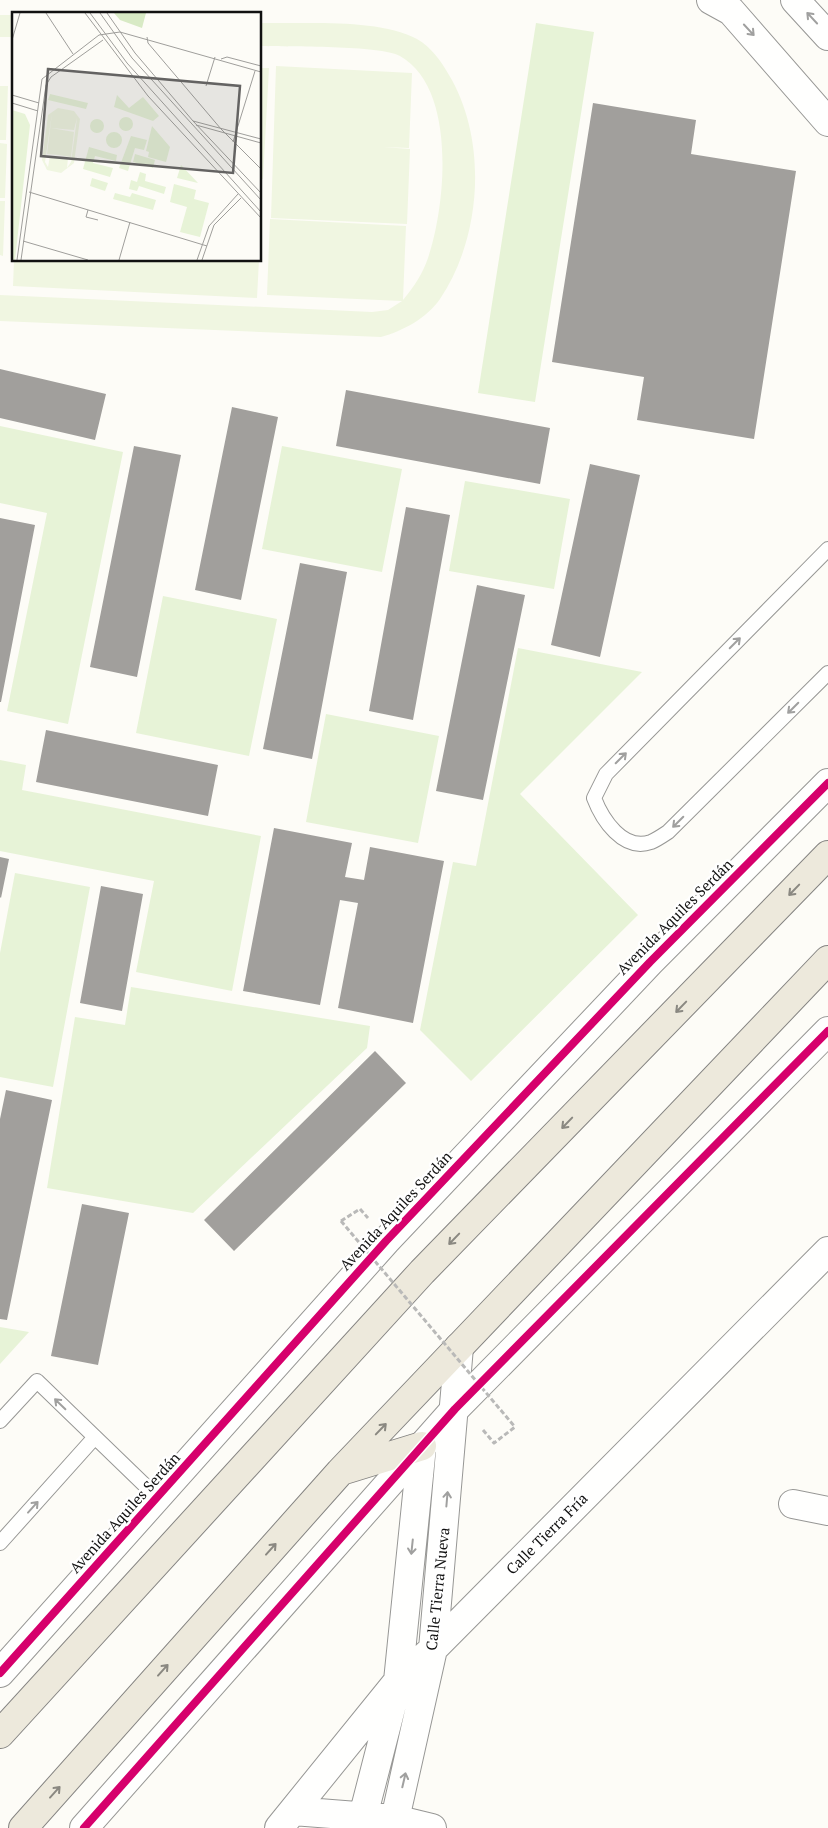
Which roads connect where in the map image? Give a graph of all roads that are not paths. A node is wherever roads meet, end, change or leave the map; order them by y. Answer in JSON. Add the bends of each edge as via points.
{"nodes":[{"id":1,"x":711,"y":0,"type":"edge"},
{"id":2,"x":795,"y":0,"type":"edge"},
{"id":3,"x":828,"y":36,"type":"edge"},
{"id":4,"x":828,"y":122,"type":"edge"},
{"id":5,"x":828,"y":549,"type":"edge"},
{"id":6,"x":828,"y":673,"type":"edge"},
{"id":7,"x":828,"y":783,"type":"edge"},
{"id":8,"x":828,"y":855,"type":"edge"},
{"id":9,"x":828,"y":960,"type":"edge"},
{"id":10,"x":828,"y":1031,"type":"edge"},
{"id":11,"x":828,"y":1251,"type":"edge"},
{"id":12,"x":459,"y":1347,"type":"junction"},
{"id":13,"x":458,"y":1406,"type":"junction"},
{"id":14,"x":0,"y":1421,"type":"edge"},
{"id":15,"x":95,"y":1437,"type":"junction"},
{"id":16,"x":422,"y":1446,"type":"junction"},
{"id":17,"x":340,"y":1472,"type":"junction"},
{"id":18,"x":157,"y":1497,"type":"junction"},
{"id":19,"x":793,"y":1504,"type":"dead end"},
{"id":20,"x":828,"y":1511,"type":"edge"},
{"id":21,"x":0,"y":1543,"type":"edge"},
{"id":22,"x":433,"y":1649,"type":"junction"},
{"id":23,"x":0,"y":1673,"type":"edge"},
{"id":24,"x":398,"y":1681,"type":"junction"},
{"id":25,"x":0,"y":1734,"type":"edge"},
{"id":26,"x":286,"y":1820,"type":"edge"},
{"id":27,"x":361,"y":1822,"type":"edge"},
{"id":28,"x":394,"y":1824,"type":"edge"},
{"id":29,"x":23,"y":1828,"type":"edge"},
{"id":30,"x":84,"y":1828,"type":"edge"},
{"id":31,"x":432,"y":1828,"type":"edge"}],
"edges":[{"from":1,"to":4,"type":"street","one_way":true,"via":[[731,11]]},
{"from":3,"to":2,"type":"street","one_way":true},
{"from":6,"to":5,"type":"lane","one_way":true,"via":[[668,832],[649,843],[628,841],[615,832],[599,812],[594,798],[606,774]]},
{"from":7,"to":18,"type":"street","name":"Avenida Aquiles Serdán","via":[[650,962],[386,1241]]},
{"from":8,"to":25,"type":"main road","one_way":true,"via":[[422,1272]]},
{"from":9,"to":12,"type":"main road"},
{"from":10,"to":13,"type":"street"},
{"from":11,"to":22,"type":"street","name":"Calle Tierra Fría"},
{"from":12,"to":13,"type":"street","name":"Calle Tierra Nueva"},
{"from":17,"to":12,"type":"main road","one_way":true},
{"from":13,"to":16,"type":"street"},
{"from":22,"to":13,"type":"street","name":"Calle Tierra Nueva","one_way":true},
{"from":15,"to":14,"type":"lane","one_way":true,"via":[[37,1381]]},
{"from":15,"to":18,"type":"lane"},
{"from":21,"to":15,"type":"lane","one_way":true},
{"from":16,"to":17,"type":"main road"},
{"from":16,"to":24,"type":"street","name":"Calle Tierra Nueva","one_way":true},
{"from":16,"to":30,"type":"street"},
{"from":29,"to":17,"type":"main road","one_way":true},
{"from":18,"to":23,"type":"street","name":"Avenida Aquiles Serdán"},
{"from":19,"to":20,"type":"street"},
{"from":22,"to":24,"type":"street","name":"Calle Tierra Fría"},
{"from":28,"to":22,"type":"street","name":"Calle Tierra Nueva","one_way":true},
{"from":24,"to":26,"type":"street","name":"Calle Tierra Fría"},
{"from":24,"to":27,"type":"street","name":"Calle Tierra Nueva"},
{"from":26,"to":27,"type":"street"},
{"from":27,"to":28,"type":"street"},
{"from":28,"to":31,"type":"street"}]}
